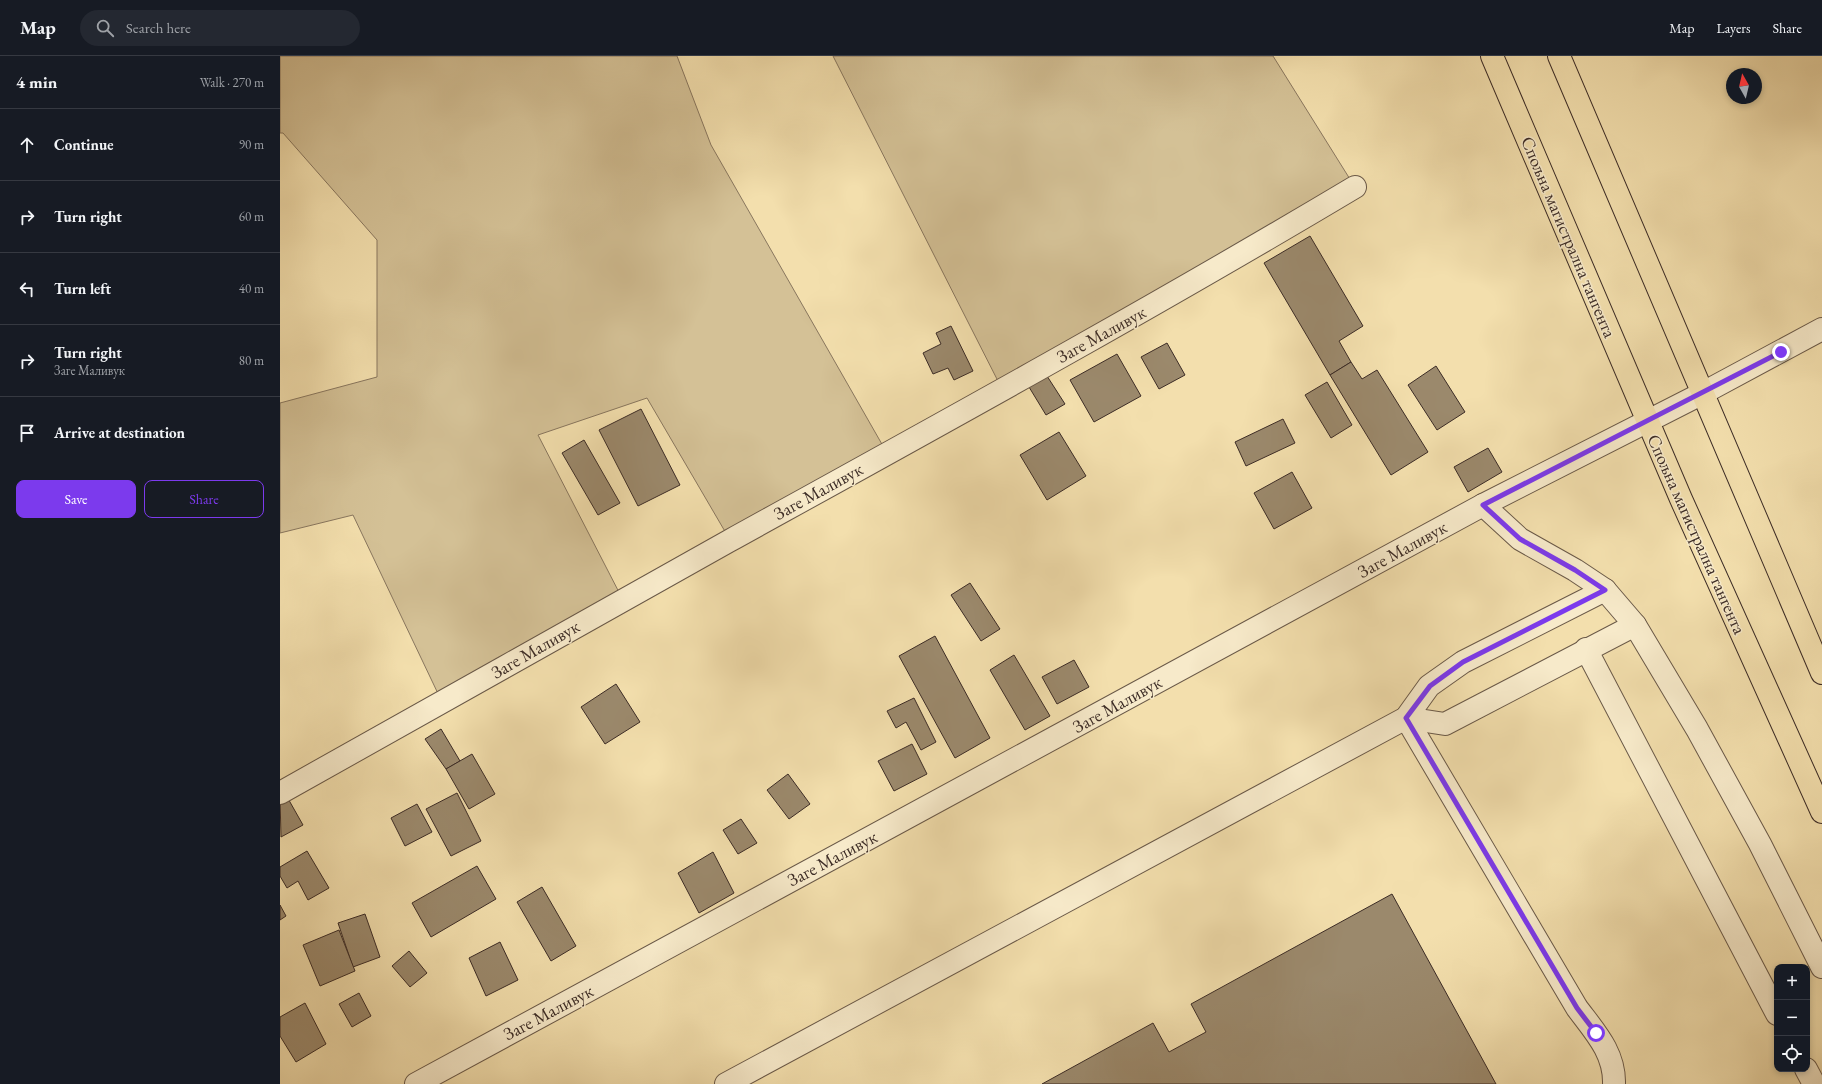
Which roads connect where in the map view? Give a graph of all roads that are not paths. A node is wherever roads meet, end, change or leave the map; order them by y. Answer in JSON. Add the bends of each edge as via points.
{"nodes":[{"id":1,"x":1492,"y":56,"type":"edge"},
{"id":2,"x":1559,"y":56,"type":"edge"},
{"id":3,"x":1355,"y":187,"type":"dead end"},
{"id":4,"x":1822,"y":329,"type":"edge"},
{"id":5,"x":1703,"y":393,"type":"junction"},
{"id":6,"x":1647,"y":422,"type":"junction"},
{"id":7,"x":1483,"y":505,"type":"junction"},
{"id":8,"x":1605,"y":590,"type":"junction"},
{"id":9,"x":1635,"y":625,"type":"junction"},
{"id":10,"x":1586,"y":650,"type":"junction"},
{"id":11,"x":1822,"y":673,"type":"edge"},
{"id":12,"x":1406,"y":718,"type":"junction"},
{"id":13,"x":280,"y":793,"type":"edge"},
{"id":14,"x":1822,"y":812,"type":"edge"},
{"id":15,"x":1822,"y":966,"type":"edge"},
{"id":16,"x":1774,"y":1008,"type":"edge"},
{"id":17,"x":416,"y":1084,"type":"edge"},
{"id":18,"x":726,"y":1084,"type":"edge"},
{"id":19,"x":1614,"y":1084,"type":"edge"}],
"edges":[{"from":1,"to":6,"type":"highway","name":"Спољна магистрална тангента"},
{"from":2,"to":5,"type":"highway"},
{"from":3,"to":13,"type":"street","name":"Заге Маливук","via":[[1232,261]]},
{"from":4,"to":5,"type":"street","name":"Заге Маливук"},
{"from":5,"to":6,"type":"street","name":"Заге Маливук"},
{"from":5,"to":11,"type":"highway"},
{"from":6,"to":7,"type":"street","name":"Заге Маливук"},
{"from":6,"to":14,"type":"highway","name":"Спољна магистрална тангента"},
{"from":7,"to":8,"type":"street","via":[[1520,539]]},
{"from":7,"to":17,"type":"street","name":"Заге Маливук"},
{"from":8,"to":9,"type":"street"},
{"from":8,"to":12,"type":"street","via":[[1463,662],[1430,686]]},
{"from":9,"to":10,"type":"street"},
{"from":9,"to":15,"type":"street","via":[[1753,830]]},
{"from":10,"to":12,"type":"street","via":[[1445,724]]},
{"from":10,"to":16,"type":"street"},
{"from":12,"to":18,"type":"street"},
{"from":12,"to":19,"type":"street","via":[[1577,1008],[1608,1050],[1614,1068]]}]}
